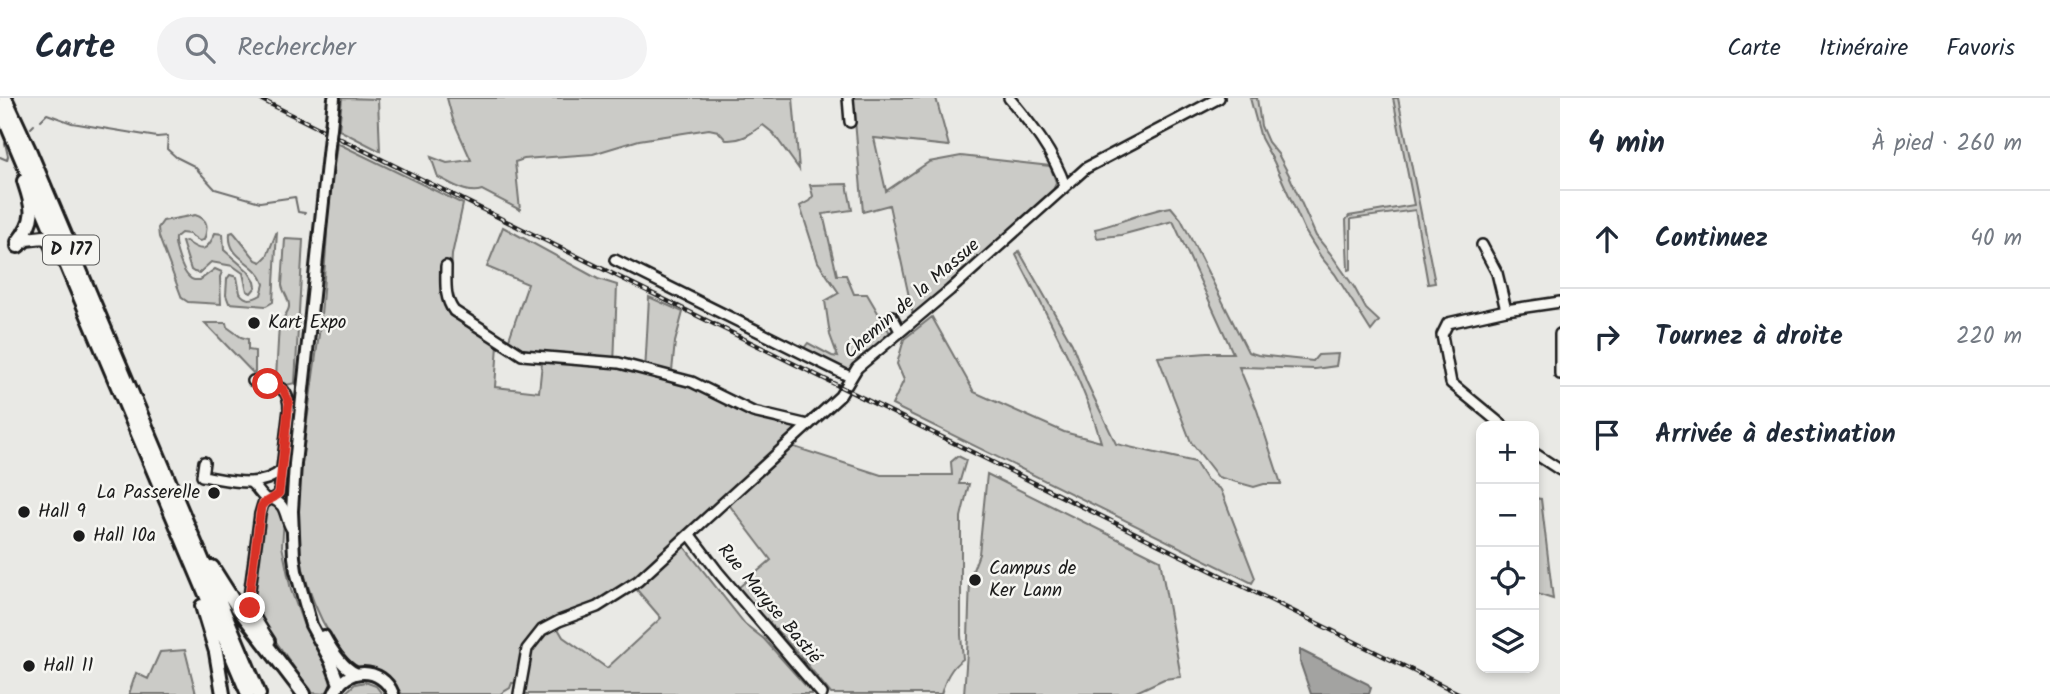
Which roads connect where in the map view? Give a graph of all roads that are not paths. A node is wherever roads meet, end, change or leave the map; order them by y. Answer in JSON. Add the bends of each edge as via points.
{"nodes":[{"id":1,"x":5,"y":98,"type":"edge"},
{"id":2,"x":334,"y":98,"type":"edge"},
{"id":3,"x":848,"y":98,"type":"edge"},
{"id":4,"x":1009,"y":98,"type":"edge"},
{"id":5,"x":1219,"y":98,"type":"edge"},
{"id":6,"x":0,"y":108,"type":"edge"},
{"id":7,"x":0,"y":118,"type":"edge"},
{"id":8,"x":850,"y":122,"type":"dead end"},
{"id":9,"x":1065,"y":186,"type":"junction"},
{"id":10,"x":31,"y":207,"type":"junction"},
{"id":11,"x":44,"y":237,"type":"junction"},
{"id":12,"x":1482,"y":245,"type":"dead end"},
{"id":13,"x":615,"y":260,"type":"dead end"},
{"id":14,"x":446,"y":266,"type":"dead end"},
{"id":15,"x":1560,"y":302,"type":"edge"},
{"id":16,"x":1506,"y":310,"type":"junction"},
{"id":17,"x":892,"y":316,"type":"dead end"},
{"id":18,"x":900,"y":331,"type":"junction"},
{"id":19,"x":1560,"y":334,"type":"edge"},
{"id":20,"x":1560,"y":374,"type":"edge"},
{"id":21,"x":850,"y":377,"type":"junction"},
{"id":22,"x":253,"y":381,"type":"dead end"},
{"id":23,"x":132,"y":405,"type":"junction"},
{"id":24,"x":1497,"y":421,"type":"edge"},
{"id":25,"x":808,"y":425,"type":"junction"},
{"id":26,"x":1539,"y":456,"type":"edge"},
{"id":27,"x":204,"y":462,"type":"dead end"},
{"id":28,"x":1560,"y":470,"type":"edge"},
{"id":29,"x":275,"y":481,"type":"junction"},
{"id":30,"x":257,"y":484,"type":"junction"},
{"id":31,"x":271,"y":499,"type":"junction"},
{"id":32,"x":292,"y":530,"type":"junction"},
{"id":33,"x":690,"y":535,"type":"junction"},
{"id":34,"x":304,"y":600,"type":"junction"},
{"id":35,"x":355,"y":673,"type":"junction"},
{"id":36,"x":336,"y":689,"type":"edge"},
{"id":37,"x":301,"y":690,"type":"edge"},
{"id":38,"x":223,"y":694,"type":"edge"},
{"id":39,"x":248,"y":694,"type":"edge"},
{"id":40,"x":259,"y":694,"type":"edge"},
{"id":41,"x":393,"y":694,"type":"edge"},
{"id":42,"x":519,"y":694,"type":"edge"},
{"id":43,"x":822,"y":694,"type":"edge"}],
"edges":[{"from":1,"to":23,"type":"highway","number":"D 177"},
{"from":2,"to":32,"type":"main road"},
{"from":3,"to":8,"type":"street"},
{"from":4,"to":9,"type":"street","via":[[1057,163]]},
{"from":5,"to":9,"type":"street","name":"Chemin de la Massue","via":[[1086,168]]},
{"from":6,"to":23,"type":"highway","number":"D 177"},
{"from":7,"to":10,"type":"highway"},
{"from":9,"to":18,"type":"street","name":"Chemin de la Massue"},
{"from":10,"to":11,"type":"highway"},
{"from":10,"to":11,"type":"highway","via":[[31,223],[17,245]]},
{"from":11,"to":23,"type":"highway"},
{"from":12,"to":16,"type":"street","via":[[1497,272]]},
{"from":13,"to":21,"type":"street"},
{"from":14,"to":25,"type":"street","via":[[448,304],[522,355],[619,363],[692,382],[753,412]]},
{"from":15,"to":16,"type":"street"},
{"from":16,"to":24,"type":"street","via":[[1448,323],[1442,335],[1451,383]]},
{"from":17,"to":18,"type":"street"},
{"from":18,"to":21,"type":"street","name":"Chemin de la Massue"},
{"from":19,"to":20,"type":"street"},
{"from":21,"to":25,"type":"street","name":"Chemin de la Massue","via":[[840,396]]},
{"from":22,"to":29,"type":"street","via":[[279,387],[288,397],[282,470]]},
{"from":23,"to":37,"type":"highway","via":[[215,573]]},
{"from":23,"to":38,"type":"highway","via":[[206,616]]},
{"from":23,"to":39,"type":"highway","number":"D 177"},
{"from":23,"to":40,"type":"highway","number":"D 177"},
{"from":25,"to":33,"type":"street","name":"Chemin de la Massue"},
{"from":26,"to":28,"type":"street"},
{"from":27,"to":30,"type":"street","via":[[202,476]]},
{"from":29,"to":30,"type":"street","via":[[265,478]]},
{"from":29,"to":31,"type":"street","via":[[279,493]]},
{"from":30,"to":31,"type":"street","via":[[262,496]]},
{"from":31,"to":32,"type":"street","via":[[284,508]]},
{"from":31,"to":37,"type":"street","via":[[260,514],[250,608]]},
{"from":32,"to":34,"type":"main road","via":[[293,557]]},
{"from":33,"to":42,"type":"street","name":"Chemin de la Massue","via":[[616,596],[542,630],[524,657]]},
{"from":33,"to":43,"type":"street","name":"Rue Maryse Bastié"},
{"from":34,"to":35,"type":"main road","via":[[328,643]]},
{"from":34,"to":36,"type":"main road","via":[[310,625],[330,660]]},
{"from":35,"to":36,"type":"main road"},
{"from":35,"to":41,"type":"main road","via":[[379,676]]}]}
